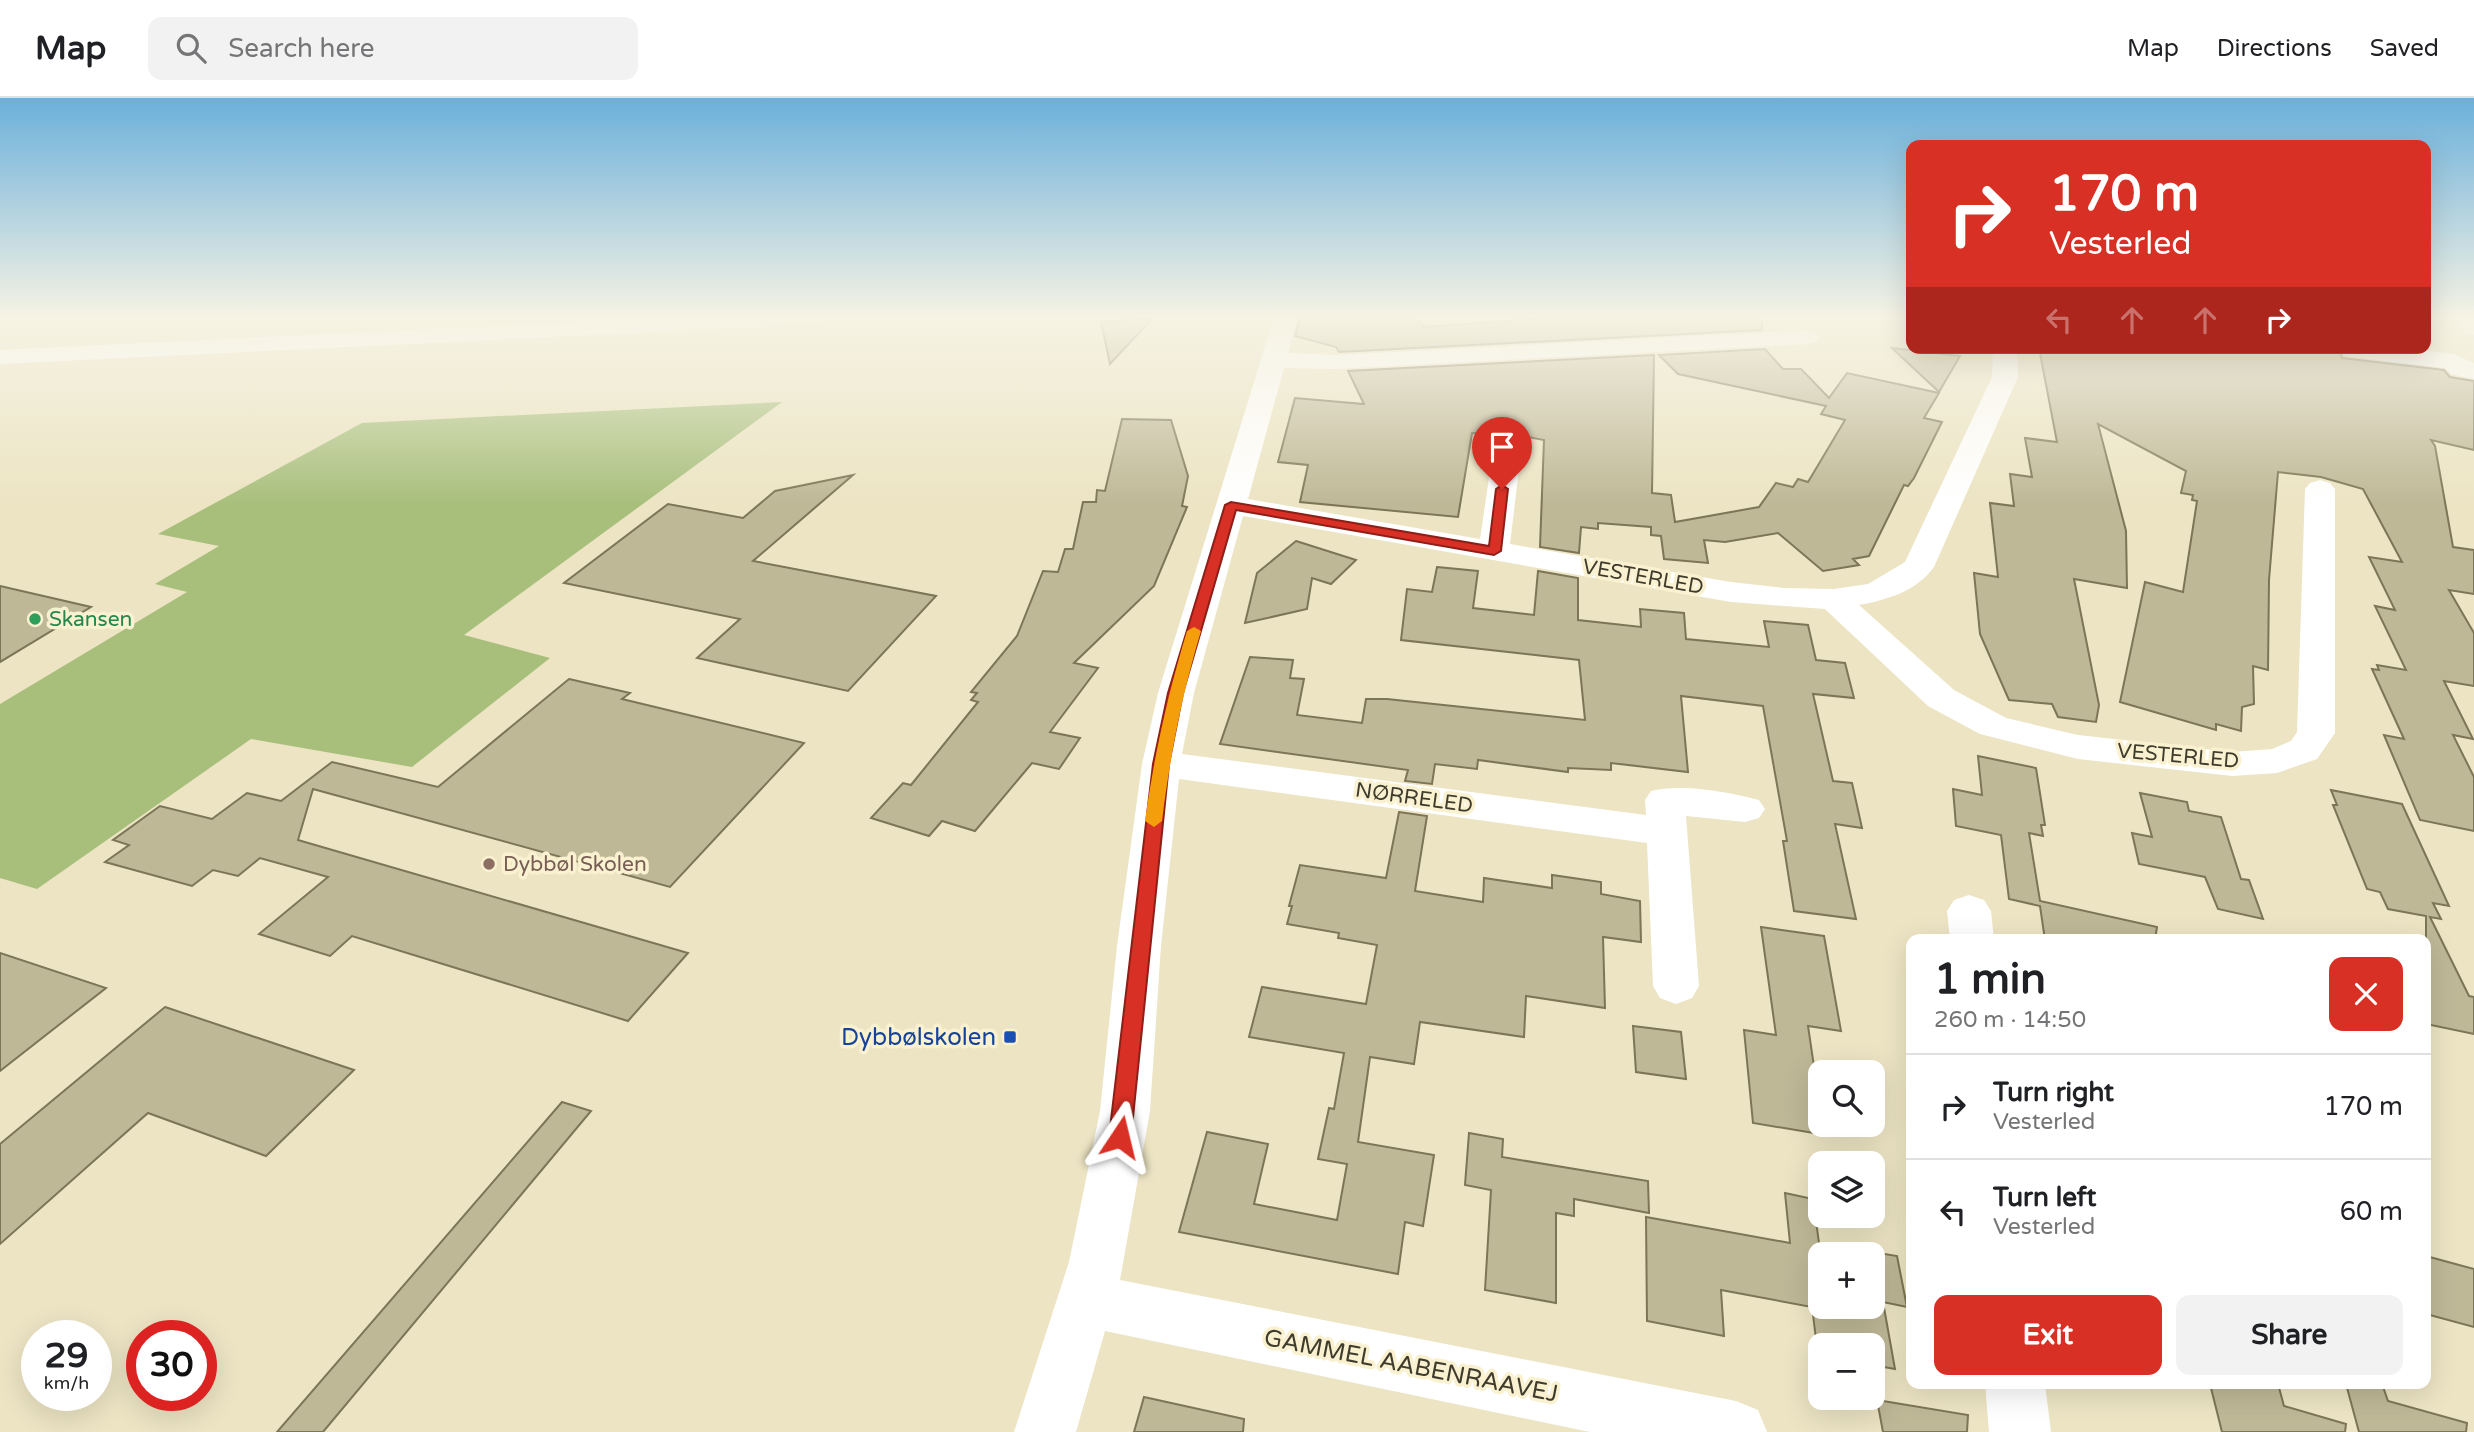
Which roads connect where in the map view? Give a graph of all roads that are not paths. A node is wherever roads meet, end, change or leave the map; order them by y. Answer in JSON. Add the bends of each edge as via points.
{"nodes":[{"id":1,"x":1267,"y":379,"type":"edge"},
{"id":2,"x":1998,"y":379,"type":"edge"},
{"id":3,"x":1508,"y":444,"type":"dead end"},
{"id":4,"x":2320,"y":489,"type":"dead end"},
{"id":5,"x":1231,"y":505,"type":"junction"},
{"id":6,"x":1494,"y":551,"type":"junction"},
{"id":7,"x":1834,"y":599,"type":"junction"},
{"id":8,"x":1161,"y":764,"type":"junction"},
{"id":9,"x":1745,"y":809,"type":"dead end"},
{"id":10,"x":1667,"y":832,"type":"junction"},
{"id":11,"x":1676,"y":986,"type":"dead end"},
{"id":12,"x":1086,"y":1300,"type":"junction"},
{"id":13,"x":2016,"y":1389,"type":"edge"},
{"id":14,"x":1045,"y":1432,"type":"edge"},
{"id":15,"x":1736,"y":1432,"type":"edge"},
{"id":16,"x":2020,"y":1432,"type":"edge"}],
"edges":[{"from":1,"to":5,"type":"street"},
{"from":2,"to":7,"type":"street","name":"VESTERLED","via":[[1918,567],[1876,592]]},
{"from":3,"to":6,"type":"street"},
{"from":4,"to":7,"type":"street","name":"VESTERLED","via":[[2316,733],[2304,750],[2277,761],[2232,764],[2078,747],[1993,726],[1941,698]]},
{"from":5,"to":6,"type":"street","name":"VESTERLED"},
{"from":5,"to":8,"type":"street","via":[[1175,693]]},
{"from":6,"to":7,"type":"street","name":"VESTERLED","via":[[1731,592]]},
{"from":8,"to":10,"type":"street","name":"NØRRELED"},
{"from":8,"to":12,"type":"street","via":[[1125,1111]]},
{"from":9,"to":10,"type":"street","via":[[1665,800]]},
{"from":10,"to":11,"type":"street"},
{"from":12,"to":14,"type":"street"},
{"from":12,"to":15,"type":"street","name":"GAMMEL AABENRAAVEJ"},
{"from":13,"to":16,"type":"street"}]}
